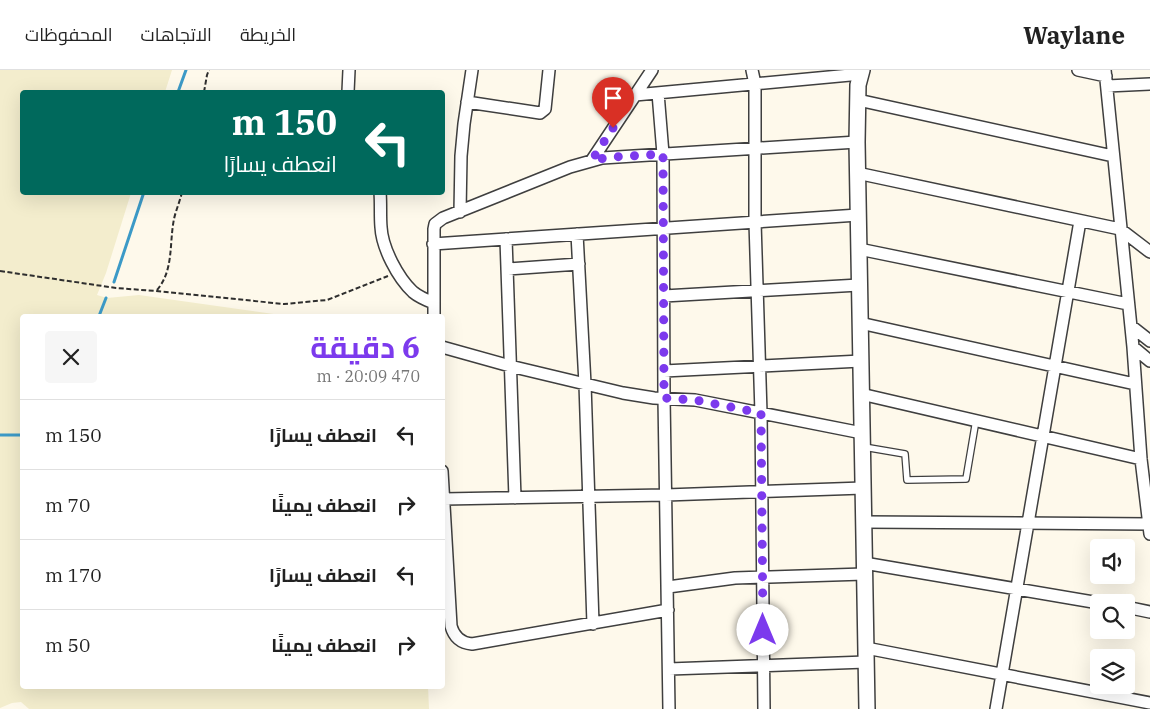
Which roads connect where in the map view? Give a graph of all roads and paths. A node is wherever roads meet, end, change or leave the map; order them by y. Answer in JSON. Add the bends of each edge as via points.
{"nodes":[{"id":1,"x":209,"y":70,"type":"edge"},
{"id":2,"x":349,"y":70,"type":"edge"},
{"id":3,"x":472,"y":70,"type":"edge"},
{"id":4,"x":549,"y":70,"type":"edge"},
{"id":5,"x":652,"y":70,"type":"edge"},
{"id":6,"x":752,"y":70,"type":"edge"},
{"id":7,"x":1078,"y":70,"type":"edge"},
{"id":8,"x":861,"y":72,"type":"edge"},
{"id":9,"x":1106,"y":77,"type":"edge"},
{"id":10,"x":755,"y":84,"type":"junction"},
{"id":11,"x":1150,"y":84,"type":"edge"},
{"id":12,"x":204,"y":90,"type":"edge"},
{"id":13,"x":348,"y":90,"type":"edge"},
{"id":14,"x":658,"y":93,"type":"junction"},
{"id":15,"x":634,"y":95,"type":"junction"},
{"id":16,"x":858,"y":100,"type":"junction"},
{"id":17,"x":467,"y":102,"type":"junction"},
{"id":18,"x":857,"y":142,"type":"junction"},
{"id":19,"x":755,"y":149,"type":"junction"},
{"id":20,"x":663,"y":154,"type":"junction"},
{"id":21,"x":1113,"y":156,"type":"junction"},
{"id":22,"x":592,"y":160,"type":"junction"},
{"id":23,"x":858,"y":173,"type":"junction"},
{"id":24,"x":181,"y":195,"type":"edge"},
{"id":25,"x":380,"y":195,"type":"edge"},
{"id":26,"x":460,"y":212,"type":"junction"},
{"id":27,"x":858,"y":214,"type":"junction"},
{"id":28,"x":1080,"y":221,"type":"junction"},
{"id":29,"x":755,"y":222,"type":"junction"},
{"id":30,"x":664,"y":228,"type":"junction"},
{"id":31,"x":1120,"y":229,"type":"junction"},
{"id":32,"x":577,"y":234,"type":"junction"},
{"id":33,"x":506,"y":239,"type":"junction"},
{"id":34,"x":433,"y":244,"type":"junction"},
{"id":35,"x":1147,"y":248,"type":"edge"},
{"id":36,"x":859,"y":249,"type":"junction"},
{"id":37,"x":579,"y":264,"type":"junction"},
{"id":38,"x":507,"y":269,"type":"junction"},
{"id":39,"x":0,"y":271,"type":"edge"},
{"id":40,"x":398,"y":271,"type":"junction"},
{"id":41,"x":859,"y":285,"type":"junction"},
{"id":42,"x":156,"y":290,"type":"junction"},
{"id":43,"x":756,"y":290,"type":"junction"},
{"id":44,"x":1068,"y":292,"type":"junction"},
{"id":45,"x":664,"y":296,"type":"junction"},
{"id":46,"x":434,"y":303,"type":"junction"},
{"id":47,"x":1128,"y":304,"type":"junction"},
{"id":48,"x":434,"y":314,"type":"edge"},
{"id":49,"x":860,"y":323,"type":"junction"},
{"id":50,"x":1131,"y":326,"type":"junction"},
{"id":51,"x":1150,"y":341,"type":"edge"},
{"id":52,"x":1133,"y":347,"type":"junction"},
{"id":53,"x":445,"y":348,"type":"edge"},
{"id":54,"x":861,"y":360,"type":"junction"},
{"id":55,"x":1150,"y":361,"type":"edge"},
{"id":56,"x":510,"y":366,"type":"junction"},
{"id":57,"x":758,"y":366,"type":"junction"},
{"id":58,"x":1054,"y":366,"type":"junction"},
{"id":59,"x":664,"y":371,"type":"junction"},
{"id":60,"x":585,"y":384,"type":"junction"},
{"id":61,"x":1136,"y":384,"type":"junction"},
{"id":62,"x":861,"y":394,"type":"junction"},
{"id":63,"x":664,"y":398,"type":"junction"},
{"id":64,"x":761,"y":413,"type":"junction"},
{"id":65,"x":976,"y":420,"type":"junction"},
{"id":66,"x":1042,"y":436,"type":"junction"},
{"id":67,"x":862,"y":440,"type":"junction"},
{"id":68,"x":1141,"y":459,"type":"junction"},
{"id":69,"x":863,"y":488,"type":"junction"},
{"id":70,"x":762,"y":492,"type":"junction"},
{"id":71,"x":666,"y":496,"type":"junction"},
{"id":72,"x":588,"y":497,"type":"junction"},
{"id":73,"x":445,"y":498,"type":"edge"},
{"id":74,"x":515,"y":498,"type":"junction"},
{"id":75,"x":445,"y":516,"type":"edge"},
{"id":76,"x":864,"y":522,"type":"junction"},
{"id":77,"x":1030,"y":523,"type":"junction"},
{"id":78,"x":1150,"y":528,"type":"edge"},
{"id":79,"x":864,"y":568,"type":"junction"},
{"id":80,"x":763,"y":576,"type":"junction"},
{"id":81,"x":668,"y":587,"type":"junction"},
{"id":82,"x":1017,"y":589,"type":"junction"},
{"id":83,"x":1090,"y":601,"type":"edge"},
{"id":84,"x":668,"y":610,"type":"junction"},
{"id":85,"x":1135,"y":610,"type":"edge"},
{"id":86,"x":1150,"y":612,"type":"edge"},
{"id":87,"x":593,"y":624,"type":"junction"},
{"id":88,"x":866,"y":655,"type":"junction"},
{"id":89,"x":764,"y":666,"type":"junction"},
{"id":90,"x":669,"y":669,"type":"junction"},
{"id":91,"x":1002,"y":674,"type":"junction"},
{"id":92,"x":1150,"y":703,"type":"edge"},
{"id":93,"x":669,"y":709,"type":"edge"},
{"id":94,"x":764,"y":709,"type":"edge"},
{"id":95,"x":867,"y":709,"type":"edge"},
{"id":96,"x":996,"y":709,"type":"edge"}],
"edges":[{"from":1,"to":12,"type":"path"},
{"from":2,"to":13,"type":"street"},
{"from":3,"to":17,"type":"street"},
{"from":4,"to":17,"type":"street","via":[[543,112]]},
{"from":5,"to":15,"type":"street"},
{"from":6,"to":10,"type":"street"},
{"from":7,"to":9,"type":"street"},
{"from":8,"to":10,"type":"street"},
{"from":8,"to":16,"type":"street"},
{"from":9,"to":11,"type":"street"},
{"from":9,"to":21,"type":"street"},
{"from":10,"to":14,"type":"street"},
{"from":10,"to":19,"type":"street"},
{"from":14,"to":15,"type":"street"},
{"from":14,"to":20,"type":"street"},
{"from":15,"to":22,"type":"street"},
{"from":16,"to":18,"type":"street"},
{"from":16,"to":21,"type":"street"},
{"from":17,"to":26,"type":"street","via":[[461,156]]},
{"from":18,"to":19,"type":"street"},
{"from":18,"to":23,"type":"street"},
{"from":19,"to":20,"type":"street"},
{"from":19,"to":29,"type":"street"},
{"from":20,"to":22,"type":"street"},
{"from":20,"to":30,"type":"street"},
{"from":21,"to":31,"type":"street"},
{"from":22,"to":26,"type":"street"},
{"from":23,"to":27,"type":"street"},
{"from":23,"to":28,"type":"street"},
{"from":24,"to":42,"type":"path","via":[[174,218],[169,268],[164,282]]},
{"from":25,"to":40,"type":"street","via":[[383,240]]},
{"from":26,"to":34,"type":"street","via":[[435,224]]},
{"from":27,"to":29,"type":"street"},
{"from":27,"to":36,"type":"street"},
{"from":28,"to":31,"type":"street"},
{"from":28,"to":44,"type":"street"},
{"from":29,"to":30,"type":"street"},
{"from":29,"to":43,"type":"street"},
{"from":30,"to":32,"type":"street"},
{"from":30,"to":45,"type":"street"},
{"from":31,"to":35,"type":"street"},
{"from":31,"to":47,"type":"street"},
{"from":32,"to":33,"type":"street"},
{"from":32,"to":37,"type":"street"},
{"from":33,"to":34,"type":"street"},
{"from":33,"to":38,"type":"street"},
{"from":34,"to":46,"type":"street"},
{"from":36,"to":41,"type":"street"},
{"from":36,"to":44,"type":"street"},
{"from":37,"to":38,"type":"street"},
{"from":37,"to":60,"type":"street"},
{"from":38,"to":56,"type":"street"},
{"from":39,"to":42,"type":"path","via":[[110,288]]},
{"from":40,"to":42,"type":"path","via":[[327,300],[298,304]]},
{"from":40,"to":46,"type":"street","via":[[413,292]]},
{"from":41,"to":43,"type":"street"},
{"from":41,"to":49,"type":"street"},
{"from":43,"to":45,"type":"street"},
{"from":43,"to":57,"type":"street"},
{"from":44,"to":47,"type":"street"},
{"from":44,"to":58,"type":"street"},
{"from":45,"to":59,"type":"street"},
{"from":46,"to":48,"type":"street"},
{"from":47,"to":50,"type":"street"},
{"from":49,"to":54,"type":"street"},
{"from":49,"to":58,"type":"street"},
{"from":50,"to":51,"type":"street"},
{"from":50,"to":52,"type":"street"},
{"from":52,"to":55,"type":"street"},
{"from":52,"to":61,"type":"street"},
{"from":53,"to":56,"type":"street"},
{"from":54,"to":57,"type":"street"},
{"from":54,"to":62,"type":"street"},
{"from":56,"to":60,"type":"street"},
{"from":56,"to":74,"type":"street"},
{"from":57,"to":59,"type":"street"},
{"from":57,"to":64,"type":"street"},
{"from":58,"to":61,"type":"street"},
{"from":58,"to":66,"type":"street"},
{"from":59,"to":63,"type":"street"},
{"from":60,"to":63,"type":"street"},
{"from":60,"to":72,"type":"street"},
{"from":61,"to":68,"type":"street"},
{"from":62,"to":65,"type":"street"},
{"from":62,"to":67,"type":"street"},
{"from":63,"to":64,"type":"street","via":[[695,400]]},
{"from":63,"to":71,"type":"street"},
{"from":64,"to":67,"type":"street"},
{"from":64,"to":70,"type":"street"},
{"from":65,"to":66,"type":"street"},
{"from":65,"to":67,"type":"lane","via":[[966,479],[907,480],[905,454]]},
{"from":66,"to":68,"type":"street"},
{"from":66,"to":77,"type":"street"},
{"from":67,"to":69,"type":"street"},
{"from":68,"to":78,"type":"street"},
{"from":69,"to":70,"type":"street"},
{"from":69,"to":76,"type":"street"},
{"from":70,"to":71,"type":"street"},
{"from":70,"to":80,"type":"street"},
{"from":71,"to":72,"type":"street"},
{"from":71,"to":81,"type":"street"},
{"from":72,"to":74,"type":"street"},
{"from":72,"to":87,"type":"street"},
{"from":73,"to":74,"type":"street"},
{"from":75,"to":87,"type":"street","via":[[451,626],[458,639],[472,644]]},
{"from":76,"to":77,"type":"street"},
{"from":76,"to":79,"type":"street"},
{"from":77,"to":78,"type":"street"},
{"from":77,"to":82,"type":"street"},
{"from":79,"to":80,"type":"street"},
{"from":79,"to":82,"type":"street"},
{"from":79,"to":88,"type":"street"},
{"from":80,"to":81,"type":"street"},
{"from":80,"to":89,"type":"street"},
{"from":81,"to":84,"type":"street"},
{"from":82,"to":83,"type":"street"},
{"from":82,"to":91,"type":"street"},
{"from":84,"to":87,"type":"street"},
{"from":84,"to":90,"type":"street"},
{"from":85,"to":86,"type":"street"},
{"from":88,"to":89,"type":"street"},
{"from":88,"to":91,"type":"street"},
{"from":88,"to":95,"type":"street"},
{"from":89,"to":90,"type":"street"},
{"from":89,"to":94,"type":"street"},
{"from":90,"to":93,"type":"street"},
{"from":91,"to":92,"type":"street"},
{"from":91,"to":96,"type":"street"}]}
